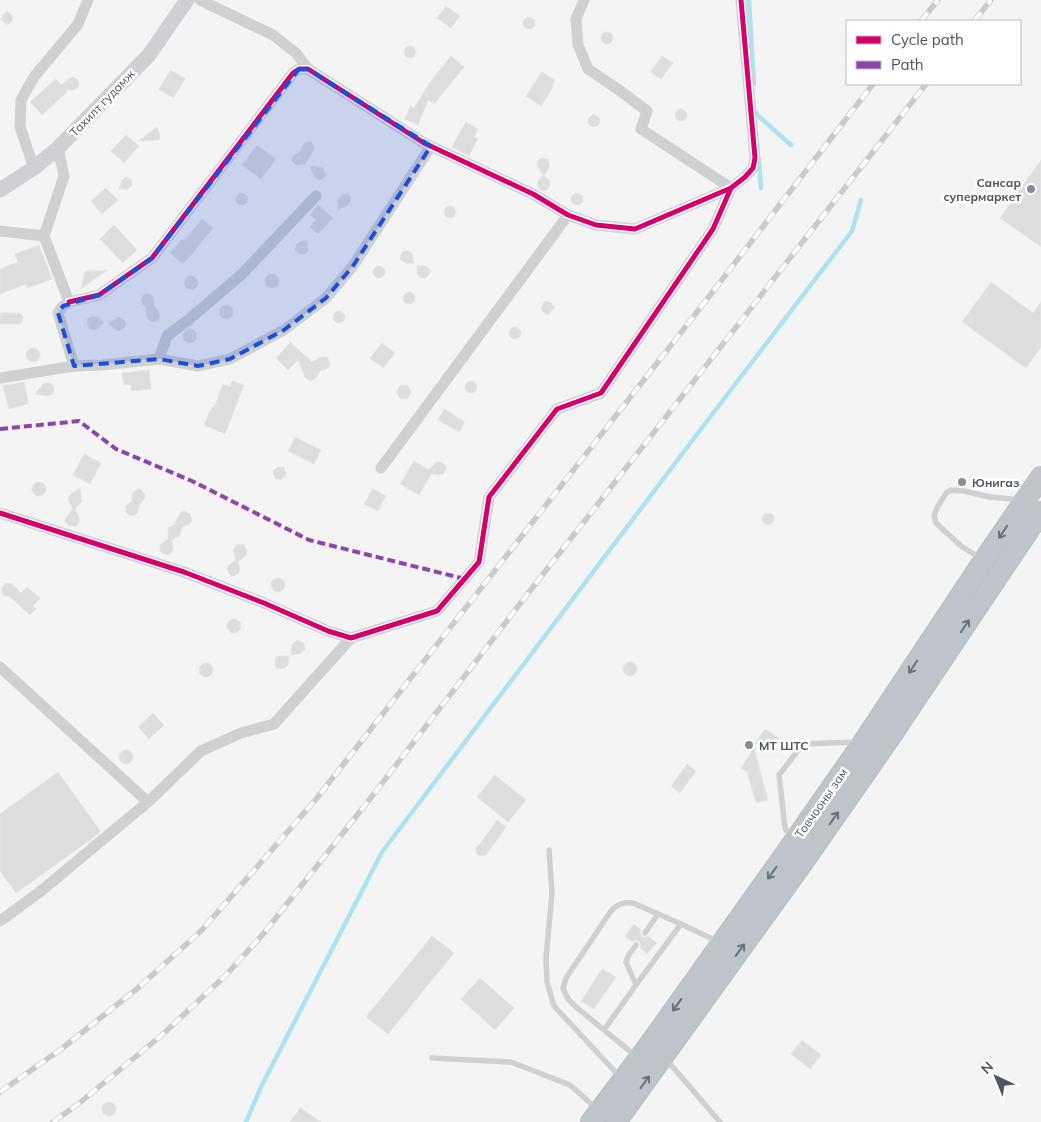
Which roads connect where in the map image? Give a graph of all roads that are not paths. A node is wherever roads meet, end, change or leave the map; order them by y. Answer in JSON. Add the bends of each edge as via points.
{"nodes":[{"id":1,"x":88,"y":0,"type":"edge"},
{"id":2,"x":187,"y":0,"type":"edge"},
{"id":3,"x":200,"y":0,"type":"edge"},
{"id":4,"x":584,"y":0,"type":"edge"},
{"id":5,"x":741,"y":0,"type":"edge"},
{"id":6,"x":308,"y":68,"type":"junction"},
{"id":7,"x":431,"y":146,"type":"junction"},
{"id":8,"x":58,"y":148,"type":"junction"},
{"id":9,"x":34,"y":168,"type":"junction"},
{"id":10,"x":730,"y":188,"type":"junction"},
{"id":11,"x":0,"y":190,"type":"edge"},
{"id":12,"x":316,"y":196,"type":"dead end"},
{"id":13,"x":568,"y":216,"type":"junction"},
{"id":14,"x":0,"y":231,"type":"edge"},
{"id":15,"x":44,"y":236,"type":"junction"},
{"id":16,"x":69,"y":302,"type":"junction"},
{"id":17,"x":159,"y":359,"type":"junction"},
{"id":18,"x":74,"y":366,"type":"junction"},
{"id":19,"x":0,"y":378,"type":"edge"},
{"id":20,"x":381,"y":468,"type":"dead end"},
{"id":21,"x":1041,"y":477,"type":"edge"},
{"id":22,"x":1025,"y":501,"type":"junction"},
{"id":23,"x":0,"y":512,"type":"edge"},
{"id":24,"x":1041,"y":512,"type":"edge"},
{"id":25,"x":984,"y":560,"type":"junction"},
{"id":26,"x":351,"y":638,"type":"junction"},
{"id":27,"x":0,"y":667,"type":"edge"},
{"id":28,"x":864,"y":741,"type":"junction"},
{"id":29,"x":148,"y":802,"type":"junction"},
{"id":30,"x":794,"y":843,"type":"junction"},
{"id":31,"x":549,"y":850,"type":"dead end"},
{"id":32,"x":658,"y":914,"type":"junction"},
{"id":33,"x":0,"y":921,"type":"edge"},
{"id":34,"x":681,"y":924,"type":"junction"},
{"id":35,"x":645,"y":933,"type":"dead end"},
{"id":36,"x":722,"y":944,"type":"junction"},
{"id":37,"x":636,"y":945,"type":"dead end"},
{"id":38,"x":636,"y":984,"type":"junction"},
{"id":39,"x":604,"y":1030,"type":"junction"},
{"id":40,"x":664,"y":1056,"type":"junction"},
{"id":41,"x":432,"y":1058,"type":"dead end"},
{"id":42,"x":639,"y":1058,"type":"junction"},
{"id":43,"x":623,"y":1079,"type":"junction"},
{"id":44,"x":595,"y":1116,"type":"edge"},
{"id":45,"x":616,"y":1122,"type":"edge"},
{"id":46,"x":720,"y":1122,"type":"edge"}],
"edges":[{"from":1,"to":9,"type":"street","via":[[78,24],[34,77],[21,100],[20,127]]},
{"from":2,"to":8,"type":"main road","name":"Тахилт гудамж","via":[[148,55]]},
{"from":3,"to":6,"type":"street","via":[[273,35],[296,53]]},
{"from":4,"to":10,"type":"street","via":[[576,20],[578,45],[588,69],[647,111],[641,130]]},
{"from":5,"to":10,"type":"street","via":[[755,158],[754,168]]},
{"from":6,"to":7,"type":"street"},
{"from":6,"to":16,"type":"street","via":[[293,73],[152,258],[99,295]]},
{"from":7,"to":13,"type":"street","via":[[533,194]]},
{"from":7,"to":17,"type":"street","via":[[353,266],[326,298],[284,330],[230,359],[198,366]]},
{"from":8,"to":9,"type":"main road","name":"Тахилт гудамж"},
{"from":8,"to":15,"type":"street","via":[[64,176]]},
{"from":9,"to":11,"type":"main road","name":"Тахилт гудамж"},
{"from":10,"to":13,"type":"street","via":[[635,229],[596,225]]},
{"from":10,"to":26,"type":"street","via":[[713,229],[601,393],[557,409],[489,497],[479,562],[437,611]]},
{"from":12,"to":17,"type":"street","via":[[241,275],[168,336]]},
{"from":13,"to":20,"type":"street"},
{"from":14,"to":15,"type":"street"},
{"from":15,"to":16,"type":"street"},
{"from":16,"to":18,"type":"street","via":[[58,313]]},
{"from":17,"to":18,"type":"street"},
{"from":18,"to":19,"type":"street"},
{"from":21,"to":22,"type":"highway","name":"Товчооны зам"},
{"from":22,"to":25,"type":"highway","name":"Товчооны зам","one_way":true},
{"from":22,"to":25,"type":"lane","via":[[964,491],[947,492],[934,516],[936,523]]},
{"from":23,"to":26,"type":"street","via":[[184,572]]},
{"from":40,"to":24,"type":"highway","name":"Товчооны зам","one_way":true,"via":[[889,739]]},
{"from":25,"to":28,"type":"highway","name":"Товчооны зам","one_way":true},
{"from":26,"to":29,"type":"street","via":[[274,724],[241,733],[202,751]]},
{"from":27,"to":29,"type":"street"},
{"from":28,"to":30,"type":"highway","name":"Товчооны зам"},
{"from":28,"to":30,"type":"lane","via":[[803,744],[779,775],[785,828]]},
{"from":29,"to":33,"type":"street"},
{"from":30,"to":36,"type":"highway","name":"Товчооны зам","one_way":true},
{"from":31,"to":43,"type":"lane","via":[[552,893],[546,958],[547,982],[554,1006]]},
{"from":32,"to":34,"type":"lane"},
{"from":32,"to":35,"type":"lane"},
{"from":32,"to":39,"type":"lane","via":[[633,903],[624,902],[616,906],[566,978],[563,988],[568,999]]},
{"from":34,"to":36,"type":"lane"},
{"from":34,"to":38,"type":"lane"},
{"from":36,"to":42,"type":"highway","name":"Товчооны зам","one_way":true},
{"from":37,"to":38,"type":"lane","via":[[626,962]]},
{"from":38,"to":39,"type":"lane"},
{"from":39,"to":42,"type":"lane"},
{"from":45,"to":40,"type":"highway","name":"Товчооны зам","one_way":true},
{"from":40,"to":46,"type":"lane"},
{"from":41,"to":44,"type":"lane","via":[[511,1062],[570,1085]]},
{"from":42,"to":43,"type":"highway","name":"Товчооны зам"},
{"from":43,"to":44,"type":"highway","name":"Товчооны зам"}]}
